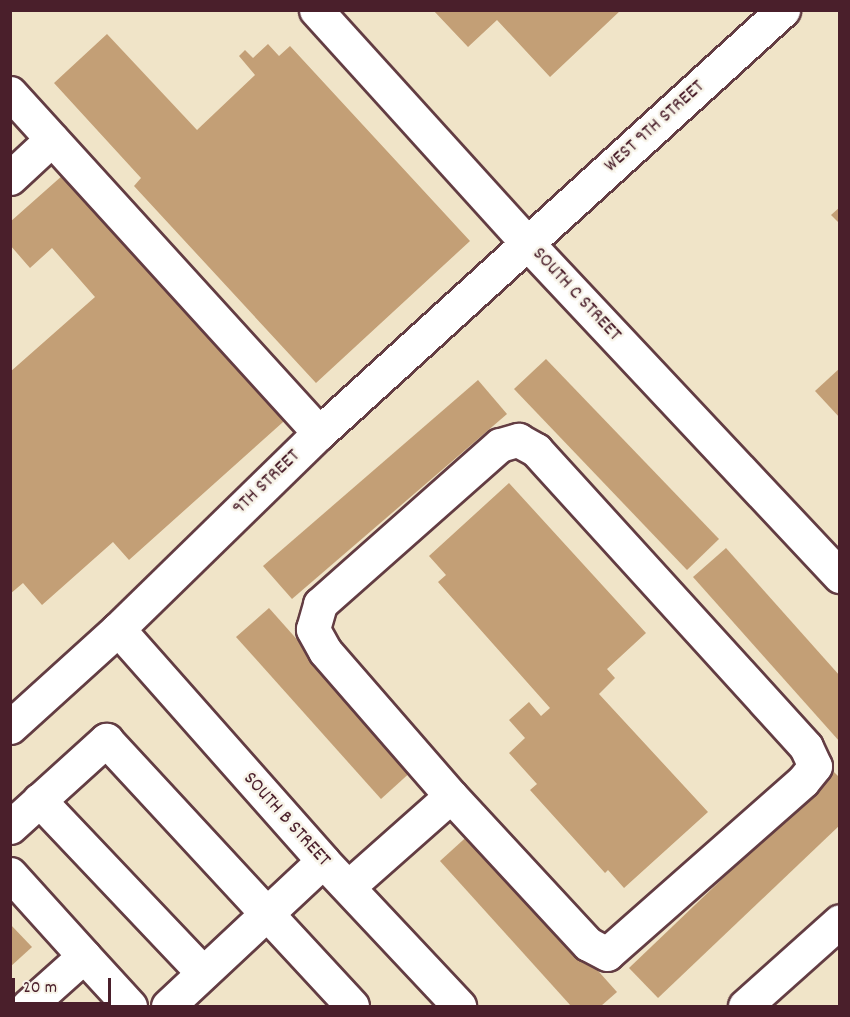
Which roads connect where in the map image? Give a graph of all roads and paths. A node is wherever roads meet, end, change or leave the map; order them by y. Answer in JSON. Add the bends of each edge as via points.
{"nodes":[{"id":1,"x":316,"y":10,"type":"edge"},
{"id":2,"x":783,"y":10,"type":"edge"},
{"id":3,"x":10,"y":93,"type":"edge"},
{"id":4,"x":52,"y":139,"type":"junction"},
{"id":5,"x":10,"y":178,"type":"edge"},
{"id":6,"x":527,"y":243,"type":"junction"},
{"id":7,"x":319,"y":433,"type":"junction"},
{"id":8,"x":840,"y":576,"type":"edge"},
{"id":9,"x":118,"y":629,"type":"junction"},
{"id":10,"x":10,"y":727,"type":"edge"},
{"id":11,"x":451,"y":796,"type":"junction"},
{"id":12,"x":39,"y":800,"type":"junction"},
{"id":13,"x":10,"y":827,"type":"edge"},
{"id":14,"x":323,"y":861,"type":"junction"},
{"id":15,"x":10,"y":874,"type":"edge"},
{"id":16,"x":348,"y":888,"type":"junction"},
{"id":17,"x":267,"y":914,"type":"junction"},
{"id":18,"x":840,"y":921,"type":"edge"},
{"id":19,"x":84,"y":956,"type":"junction"},
{"id":20,"x":203,"y":973,"type":"junction"},
{"id":21,"x":28,"y":1006,"type":"edge"},
{"id":22,"x":130,"y":1006,"type":"edge"},
{"id":23,"x":168,"y":1006,"type":"edge"},
{"id":24,"x":352,"y":1006,"type":"edge"},
{"id":25,"x":459,"y":1006,"type":"edge"},
{"id":26,"x":745,"y":1006,"type":"edge"}],
"edges":[{"from":1,"to":6,"type":"street","name":"SOUTH C STREET"},
{"from":2,"to":6,"type":"street","name":"WEST 9TH STREET"},
{"from":3,"to":4,"type":"street"},
{"from":4,"to":5,"type":"street"},
{"from":4,"to":7,"type":"street"},
{"from":6,"to":7,"type":"street","name":"9TH STREET"},
{"from":6,"to":8,"type":"street","name":"SOUTH C STREET"},
{"from":7,"to":9,"type":"street","name":"9TH STREET"},
{"from":9,"to":10,"type":"street","name":"9TH STREET"},
{"from":9,"to":14,"type":"street","name":"SOUTH B STREET"},
{"from":11,"to":11,"type":"street","via":[[588,945],[608,954],[803,781],[815,766],[806,747],[536,450],[518,440],[500,445],[320,604],[313,628],[325,651]]},
{"from":11,"to":16,"type":"street"},
{"from":12,"to":13,"type":"street"},
{"from":12,"to":17,"type":"street","via":[[106,740]]},
{"from":12,"to":20,"type":"street"},
{"from":14,"to":16,"type":"street","name":"SOUTH B STREET"},
{"from":14,"to":17,"type":"street"},
{"from":15,"to":19,"type":"street"},
{"from":16,"to":25,"type":"street","name":"SOUTH B STREET"},
{"from":17,"to":20,"type":"street"},
{"from":17,"to":24,"type":"street"},
{"from":18,"to":26,"type":"street"},
{"from":19,"to":21,"type":"street"},
{"from":19,"to":22,"type":"street"},
{"from":20,"to":23,"type":"street"}]}
